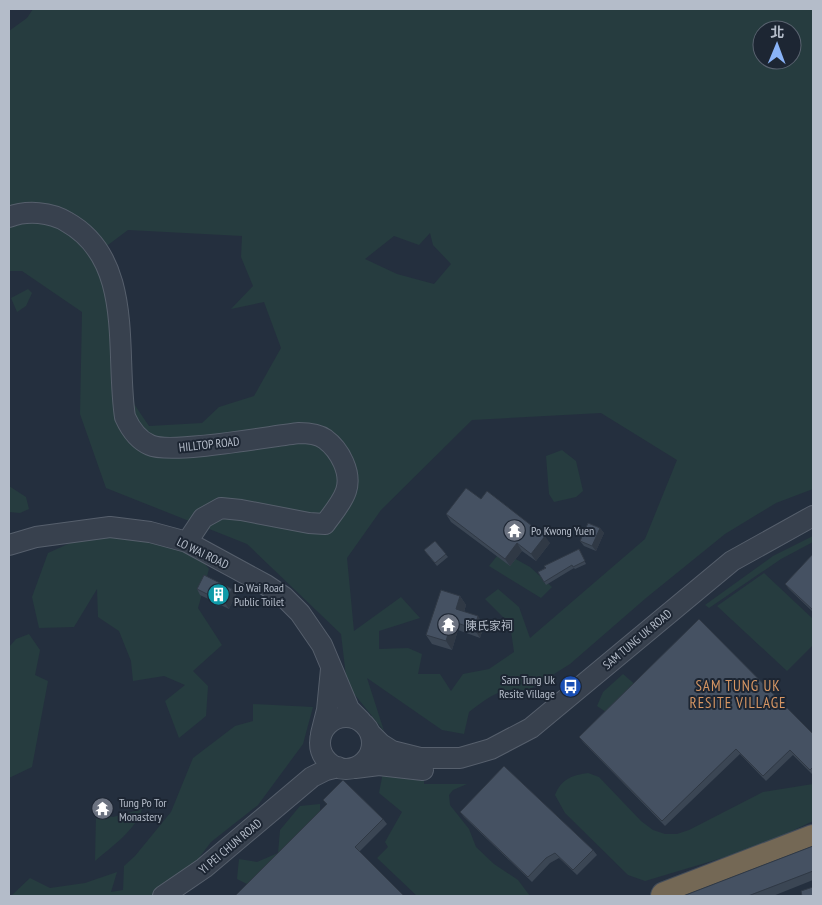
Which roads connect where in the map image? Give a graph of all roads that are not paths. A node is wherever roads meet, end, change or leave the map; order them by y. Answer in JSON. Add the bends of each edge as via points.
{"nodes":[{"id":1,"x":9,"y":216,"type":"edge"},
{"id":2,"x":813,"y":516,"type":"edge"},
{"id":3,"x":187,"y":542,"type":"junction"},
{"id":4,"x":9,"y":544,"type":"edge"},
{"id":5,"x":329,"y":660,"type":"junction"},
{"id":6,"x":366,"y":727,"type":"junction"},
{"id":7,"x":320,"y":739,"type":"junction"},
{"id":8,"x":460,"y":758,"type":"junction"},
{"id":9,"x":347,"y":768,"type":"junction"},
{"id":10,"x":294,"y":792,"type":"junction"},
{"id":11,"x":813,"y":839,"type":"edge"},
{"id":12,"x":163,"y":896,"type":"edge"},
{"id":13,"x":665,"y":896,"type":"edge"}],
"edges":[{"from":1,"to":3,"type":"street","name":"HILLTOP ROAD","via":[[37,213],[58,217],[88,238],[103,257],[116,293],[125,417],[130,429],[144,441],[163,448],[182,448],[299,433],[324,438],[336,449],[348,477],[346,491],[325,524],[221,508],[203,518]]},
{"from":2,"to":8,"type":"street","name":"SAM TUNG UK ROAD","via":[[732,561],[531,728],[491,749]]},
{"from":3,"to":4,"type":"street","name":"LO WAI ROAD","via":[[110,526],[36,536]]},
{"from":3,"to":5,"type":"street","name":"LO WAI ROAD","via":[[284,597],[313,630]]},
{"from":5,"to":6,"type":"street","name":"LO WAI ROAD","via":[[349,709]]},
{"from":5,"to":7,"type":"street","name":"LO WAI ROAD","via":[[331,682]]},
{"from":6,"to":7,"type":"street","via":[[350,717],[338,718],[328,724]]},
{"from":6,"to":8,"type":"street","name":"SAM TUNG UK ROAD","via":[[381,744],[400,754],[420,758]]},
{"from":6,"to":9,"type":"street","via":[[371,752],[365,761]]},
{"from":7,"to":9,"type":"street","via":[[321,751],[327,761]]},
{"from":7,"to":10,"type":"street","name":"YI PEI CHUN ROAD","via":[[313,768]]},
{"from":8,"to":9,"type":"street","name":"SAM TUNG UK ROAD","via":[[431,770],[379,765]]},
{"from":9,"to":10,"type":"street","name":"YI PEI CHUN ROAD","via":[[326,770]]},
{"from":10,"to":12,"type":"street","name":"YI PEI CHUN ROAD","via":[[204,868]]},
{"from":11,"to":13,"type":"highway"}]}
